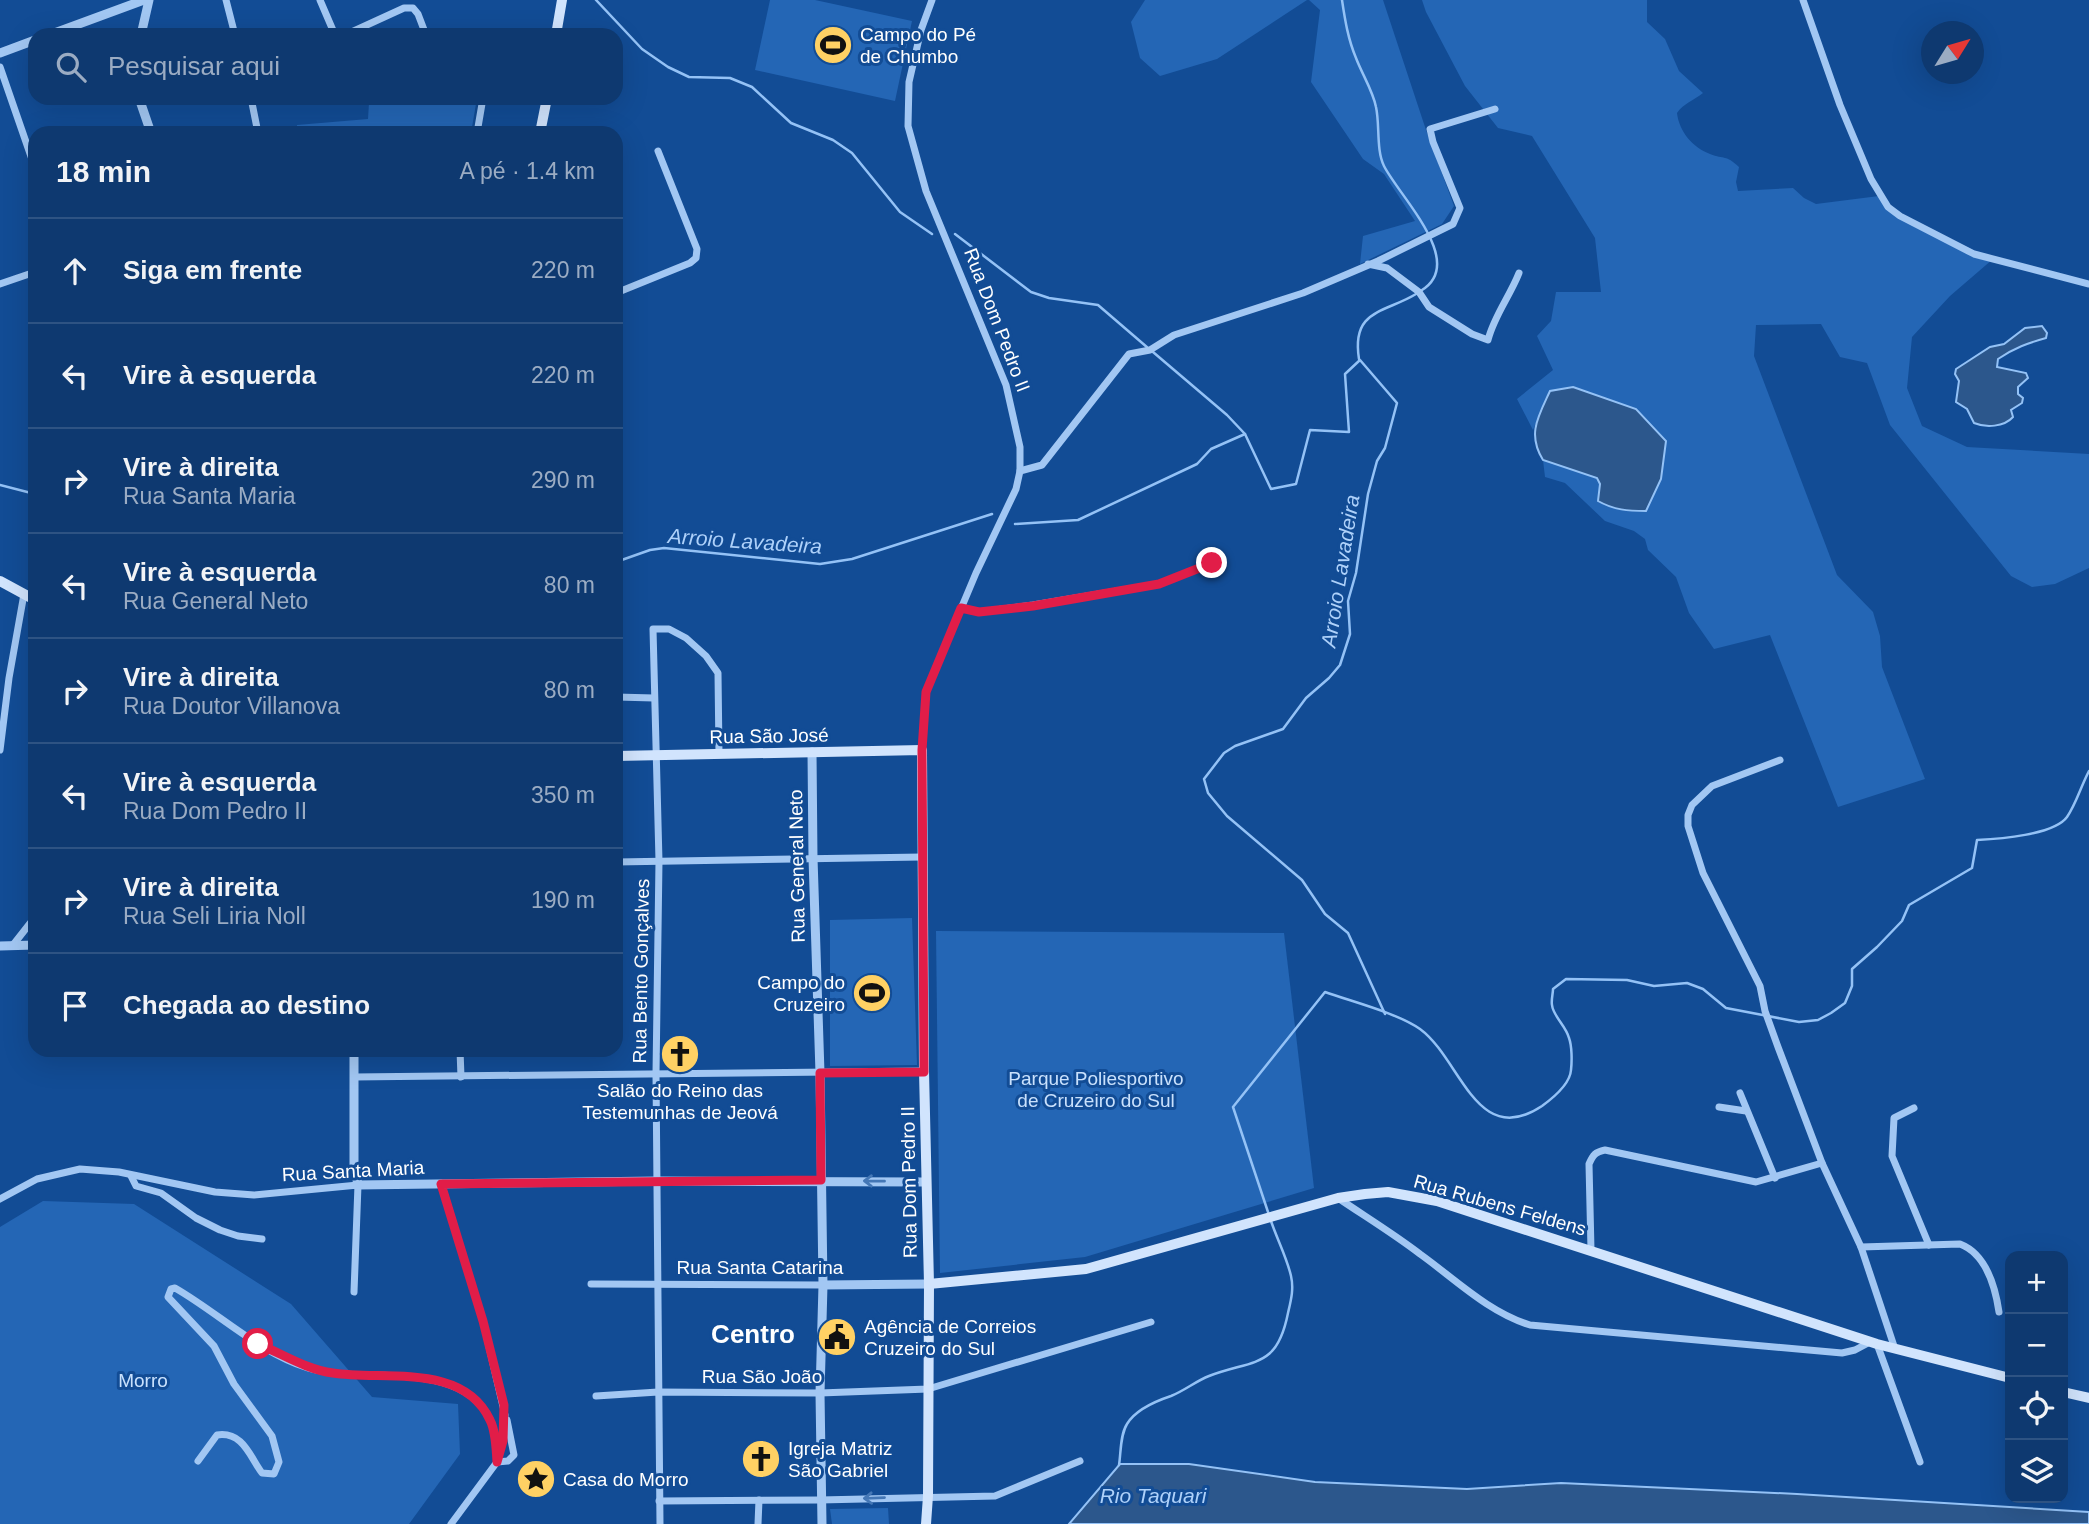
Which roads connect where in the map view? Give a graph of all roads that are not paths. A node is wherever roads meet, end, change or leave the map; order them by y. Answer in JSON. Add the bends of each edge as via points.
{"nodes":[{"id":1,"x":146,"y":0,"type":"edge"},
{"id":2,"x":226,"y":0,"type":"edge"},
{"id":3,"x":320,"y":0,"type":"edge"},
{"id":4,"x":562,"y":0,"type":"edge"},
{"id":5,"x":932,"y":0,"type":"edge"},
{"id":6,"x":1803,"y":0,"type":"edge"},
{"id":7,"x":68,"y":28,"type":"edge"},
{"id":8,"x":142,"y":28,"type":"edge"},
{"id":9,"x":233,"y":28,"type":"edge"},
{"id":10,"x":332,"y":28,"type":"edge"},
{"id":11,"x":360,"y":28,"type":"edge"},
{"id":12,"x":423,"y":28,"type":"edge"},
{"id":13,"x":557,"y":28,"type":"edge"},
{"id":14,"x":28,"y":43,"type":"edge"},
{"id":15,"x":0,"y":53,"type":"edge"},
{"id":16,"x":0,"y":67,"type":"edge"},
{"id":17,"x":141,"y":105,"type":"edge"},
{"id":18,"x":252,"y":105,"type":"edge"},
{"id":19,"x":483,"y":105,"type":"edge"},
{"id":20,"x":546,"y":105,"type":"edge"},
{"id":21,"x":1495,"y":110,"type":"dead end"},
{"id":22,"x":149,"y":126,"type":"edge"},
{"id":23,"x":257,"y":126,"type":"edge"},
{"id":24,"x":478,"y":126,"type":"edge"},
{"id":25,"x":541,"y":126,"type":"edge"},
{"id":26,"x":28,"y":148,"type":"edge"},
{"id":27,"x":658,"y":151,"type":"dead end"},
{"id":28,"x":1367,"y":263,"type":"junction"},
{"id":29,"x":1519,"y":273,"type":"dead end"},
{"id":30,"x":28,"y":274,"type":"edge"},
{"id":31,"x":0,"y":284,"type":"edge"},
{"id":32,"x":2089,"y":284,"type":"edge"},
{"id":33,"x":623,"y":290,"type":"edge"},
{"id":34,"x":1020,"y":471,"type":"junction"},
{"id":35,"x":1212,"y":563,"type":"dead end"},
{"id":36,"x":0,"y":581,"type":"edge"},
{"id":37,"x":24,"y":594,"type":"junction"},
{"id":38,"x":28,"y":596,"type":"edge"},
{"id":39,"x":961,"y":608,"type":"junction"},
{"id":40,"x":623,"y":697,"type":"edge"},
{"id":41,"x":654,"y":698,"type":"junction"},
{"id":42,"x":0,"y":750,"type":"edge"},
{"id":43,"x":922,"y":750,"type":"junction"},
{"id":44,"x":813,"y":752,"type":"junction"},
{"id":45,"x":719,"y":754,"type":"junction"},
{"id":46,"x":623,"y":756,"type":"edge"},
{"id":47,"x":655,"y":756,"type":"junction"},
{"id":48,"x":1780,"y":760,"type":"dead end"},
{"id":49,"x":922,"y":857,"type":"junction"},
{"id":50,"x":813,"y":858,"type":"junction"},
{"id":51,"x":659,"y":861,"type":"junction"},
{"id":52,"x":623,"y":862,"type":"edge"},
{"id":53,"x":28,"y":926,"type":"edge"},
{"id":54,"x":13,"y":944,"type":"junction"},
{"id":55,"x":28,"y":945,"type":"edge"},
{"id":56,"x":0,"y":946,"type":"edge"},
{"id":57,"x":354,"y":1057,"type":"edge"},
{"id":58,"x":460,"y":1057,"type":"edge"},
{"id":59,"x":924,"y":1072,"type":"junction"},
{"id":60,"x":820,"y":1073,"type":"junction"},
{"id":61,"x":656,"y":1074,"type":"junction"},
{"id":62,"x":354,"y":1077,"type":"junction"},
{"id":63,"x":461,"y":1077,"type":"junction"},
{"id":64,"x":1740,"y":1093,"type":"dead end"},
{"id":65,"x":1719,"y":1107,"type":"dead end"},
{"id":66,"x":1914,"y":1108,"type":"dead end"},
{"id":67,"x":1746,"y":1111,"type":"junction"},
{"id":68,"x":1822,"y":1163,"type":"junction"},
{"id":69,"x":131,"y":1176,"type":"junction"},
{"id":70,"x":1774,"y":1178,"type":"junction"},
{"id":71,"x":821,"y":1180,"type":"junction"},
{"id":72,"x":657,"y":1181,"type":"junction"},
{"id":73,"x":926,"y":1182,"type":"junction"},
{"id":74,"x":441,"y":1184,"type":"junction"},
{"id":75,"x":358,"y":1185,"type":"junction"},
{"id":76,"x":1338,"y":1198,"type":"junction"},
{"id":77,"x":0,"y":1199,"type":"edge"},
{"id":78,"x":262,"y":1239,"type":"dead end"},
{"id":79,"x":1929,"y":1245,"type":"junction"},
{"id":80,"x":1861,"y":1247,"type":"junction"},
{"id":81,"x":1591,"y":1250,"type":"junction"},
{"id":82,"x":656,"y":1283,"type":"junction"},
{"id":83,"x":591,"y":1284,"type":"dead end"},
{"id":84,"x":929,"y":1284,"type":"junction"},
{"id":85,"x":823,"y":1285,"type":"junction"},
{"id":86,"x":354,"y":1292,"type":"dead end"},
{"id":87,"x":1999,"y":1312,"type":"dead end"},
{"id":88,"x":1151,"y":1322,"type":"dead end"},
{"id":89,"x":1874,"y":1343,"type":"junction"},
{"id":90,"x":1895,"y":1349,"type":"junction"},
{"id":91,"x":2006,"y":1377,"type":"edge"},
{"id":92,"x":928,"y":1389,"type":"junction"},
{"id":93,"x":658,"y":1392,"type":"junction"},
{"id":94,"x":820,"y":1393,"type":"junction"},
{"id":95,"x":2068,"y":1393,"type":"edge"},
{"id":96,"x":596,"y":1396,"type":"dead end"},
{"id":97,"x":2089,"y":1398,"type":"edge"},
{"id":98,"x":505,"y":1415,"type":"junction"},
{"id":99,"x":198,"y":1461,"type":"dead end"},
{"id":100,"x":1080,"y":1461,"type":"dead end"},
{"id":101,"x":497,"y":1462,"type":"junction"},
{"id":102,"x":1920,"y":1462,"type":"dead end"},
{"id":103,"x":928,"y":1496,"type":"junction"},
{"id":104,"x":759,"y":1500,"type":"junction"},
{"id":105,"x":820,"y":1500,"type":"junction"},
{"id":106,"x":659,"y":1501,"type":"junction"},
{"id":107,"x":451,"y":1524,"type":"edge"},
{"id":108,"x":660,"y":1524,"type":"edge"},
{"id":109,"x":758,"y":1524,"type":"edge"},
{"id":110,"x":822,"y":1524,"type":"edge"},
{"id":111,"x":926,"y":1524,"type":"edge"}],
"edges":[{"from":1,"to":7,"type":"street"},
{"from":1,"to":8,"type":"street"},
{"from":2,"to":9,"type":"street"},
{"from":3,"to":10,"type":"street"},
{"from":4,"to":13,"type":"main road"},
{"from":5,"to":34,"type":"street","name":"Rua Dom Pedro II","via":[[909,82],[908,126],[926,191],[1006,385],[1020,447]]},
{"from":6,"to":32,"type":"street","via":[[1840,105],[1888,207],[1974,254]]},
{"from":11,"to":12,"type":"street","via":[[413,8]]},
{"from":14,"to":15,"type":"street"},
{"from":16,"to":26,"type":"street"},
{"from":17,"to":22,"type":"street"},
{"from":18,"to":23,"type":"street"},
{"from":19,"to":24,"type":"street"},
{"from":20,"to":25,"type":"main road"},
{"from":21,"to":28,"type":"street","via":[[1430,129],[1460,208],[1453,224]]},
{"from":27,"to":33,"type":"street","via":[[697,249],[696,258]]},
{"from":28,"to":29,"type":"street","via":[[1387,268],[1419,292],[1429,307],[1488,340]]},
{"from":28,"to":34,"type":"street","via":[[1303,293],[1129,354],[1042,465]]},
{"from":30,"to":31,"type":"street"},
{"from":34,"to":39,"type":"street","name":"Rua Dom Pedro II"},
{"from":35,"to":39,"type":"street","via":[[1159,584],[1033,606],[979,612]]},
{"from":36,"to":37,"type":"main road"},
{"from":37,"to":38,"type":"main road"},
{"from":37,"to":42,"type":"street"},
{"from":39,"to":43,"type":"street","name":"Rua Dom Pedro II","via":[[926,692]]},
{"from":40,"to":41,"type":"street"},
{"from":41,"to":45,"type":"street","name":"Rua Bento Gonçalves","via":[[653,629],[669,629],[686,638],[718,673]]},
{"from":41,"to":47,"type":"street","name":"Rua Bento Gonçalves"},
{"from":43,"to":44,"type":"main road","name":"Rua São José"},
{"from":43,"to":49,"type":"main road","name":"Rua Dom Pedro II"},
{"from":44,"to":45,"type":"main road","name":"Rua São José"},
{"from":44,"to":50,"type":"street","name":"Rua General Neto"},
{"from":45,"to":47,"type":"main road","name":"Rua São José"},
{"from":46,"to":47,"type":"main road","name":"Rua São José"},
{"from":47,"to":51,"type":"street","name":"Rua Bento Gonçalves"},
{"from":48,"to":68,"type":"street","via":[[1712,786],[1692,805],[1688,826],[1703,873],[1760,986],[1765,1011]]},
{"from":49,"to":50,"type":"street"},
{"from":49,"to":59,"type":"main road","name":"Rua Dom Pedro II"},
{"from":50,"to":51,"type":"street"},
{"from":50,"to":60,"type":"street","name":"Rua General Neto"},
{"from":51,"to":52,"type":"street"},
{"from":51,"to":61,"type":"street","name":"Rua Bento Gonçalves"},
{"from":53,"to":54,"type":"street"},
{"from":54,"to":55,"type":"street"},
{"from":54,"to":56,"type":"street"},
{"from":57,"to":62,"type":"street"},
{"from":58,"to":63,"type":"street"},
{"from":59,"to":60,"type":"street"},
{"from":59,"to":73,"type":"main road","name":"Rua Dom Pedro II"},
{"from":60,"to":61,"type":"street"},
{"from":60,"to":71,"type":"street","name":"Rua General Neto"},
{"from":61,"to":63,"type":"street"},
{"from":61,"to":72,"type":"street","name":"Rua Bento Gonçalves"},
{"from":62,"to":63,"type":"street"},
{"from":62,"to":75,"type":"street"},
{"from":64,"to":67,"type":"street"},
{"from":65,"to":67,"type":"street"},
{"from":66,"to":79,"type":"street","via":[[1894,1118],[1892,1156]]},
{"from":67,"to":70,"type":"street"},
{"from":68,"to":70,"type":"street"},
{"from":68,"to":80,"type":"street"},
{"from":69,"to":75,"type":"street","name":"Rua Santa Maria","via":[[254,1195]]},
{"from":69,"to":77,"type":"street","name":"Rua Santa Maria","via":[[80,1169],[37,1179]]},
{"from":69,"to":78,"type":"street","via":[[136,1186],[161,1193],[220,1230]]},
{"from":70,"to":81,"type":"street","via":[[1756,1182],[1597,1151],[1589,1164]]},
{"from":71,"to":72,"type":"street","name":"Rua Santa Maria"},
{"from":73,"to":71,"type":"street","name":"Rua Santa Maria","one_way":true},
{"from":71,"to":85,"type":"street","name":"Rua General Neto"},
{"from":72,"to":74,"type":"street","name":"Rua Santa Maria"},
{"from":72,"to":82,"type":"street","name":"Rua Bento Gonçalves"},
{"from":73,"to":84,"type":"main road","name":"Rua Dom Pedro II"},
{"from":74,"to":75,"type":"street","name":"Rua Santa Maria"},
{"from":74,"to":98,"type":"street","via":[[483,1321]]},
{"from":75,"to":86,"type":"street"},
{"from":76,"to":81,"type":"main road","name":"Rua Rubens Feldens","via":[[1388,1192],[1437,1201]]},
{"from":76,"to":84,"type":"main road","name":"Rua Rubens Feldens","via":[[1086,1269]]},
{"from":76,"to":89,"type":"street","via":[[1486,1304],[1530,1325],[1842,1353]]},
{"from":79,"to":80,"type":"street"},
{"from":79,"to":87,"type":"street","via":[[1960,1244],[1973,1249],[1981,1257]]},
{"from":80,"to":90,"type":"street"},
{"from":81,"to":89,"type":"main road","name":"Rua Rubens Feldens"},
{"from":82,"to":83,"type":"street","name":"Rua Santa Catarina"},
{"from":82,"to":85,"type":"street","name":"Rua Santa Catarina"},
{"from":82,"to":93,"type":"street","name":"Rua Bento Gonçalves"},
{"from":84,"to":85,"type":"street","name":"Rua Santa Catarina"},
{"from":84,"to":92,"type":"main road","name":"Rua Dom Pedro II"},
{"from":85,"to":94,"type":"street","name":"Rua General Neto"},
{"from":88,"to":92,"type":"street","name":"Rua São João"},
{"from":89,"to":90,"type":"main road","name":"Rua Rubens Feldens"},
{"from":89,"to":102,"type":"street"},
{"from":90,"to":91,"type":"main road","name":"Rua Rubens Feldens"},
{"from":92,"to":94,"type":"street","name":"Rua São João"},
{"from":92,"to":103,"type":"main road","name":"Rua Dom Pedro II"},
{"from":93,"to":94,"type":"street","name":"Rua São João"},
{"from":93,"to":96,"type":"street","name":"Rua São João"},
{"from":93,"to":106,"type":"street","name":"Rua Bento Gonçalves"},
{"from":94,"to":105,"type":"street","name":"Rua General Neto"},
{"from":95,"to":97,"type":"main road"},
{"from":98,"to":101,"type":"street"},
{"from":98,"to":101,"type":"street","via":[[514,1455]]},
{"from":99,"to":101,"type":"street","via":[[217,1435],[224,1434],[241,1442],[262,1474],[274,1474],[279,1462],[272,1436],[234,1384],[214,1346],[168,1297],[175,1288],[258,1344],[309,1368],[451,1384],[478,1402],[490,1418]]},
{"from":100,"to":103,"type":"street","via":[[995,1496]]},
{"from":101,"to":107,"type":"street"},
{"from":103,"to":105,"type":"street","one_way":true},
{"from":103,"to":111,"type":"main road","name":"Rua Dom Pedro II"},
{"from":104,"to":105,"type":"street"},
{"from":104,"to":106,"type":"street"},
{"from":104,"to":109,"type":"street"},
{"from":105,"to":110,"type":"street","name":"Rua General Neto"},
{"from":106,"to":108,"type":"street","name":"Rua Bento Gonçalves"}]}
